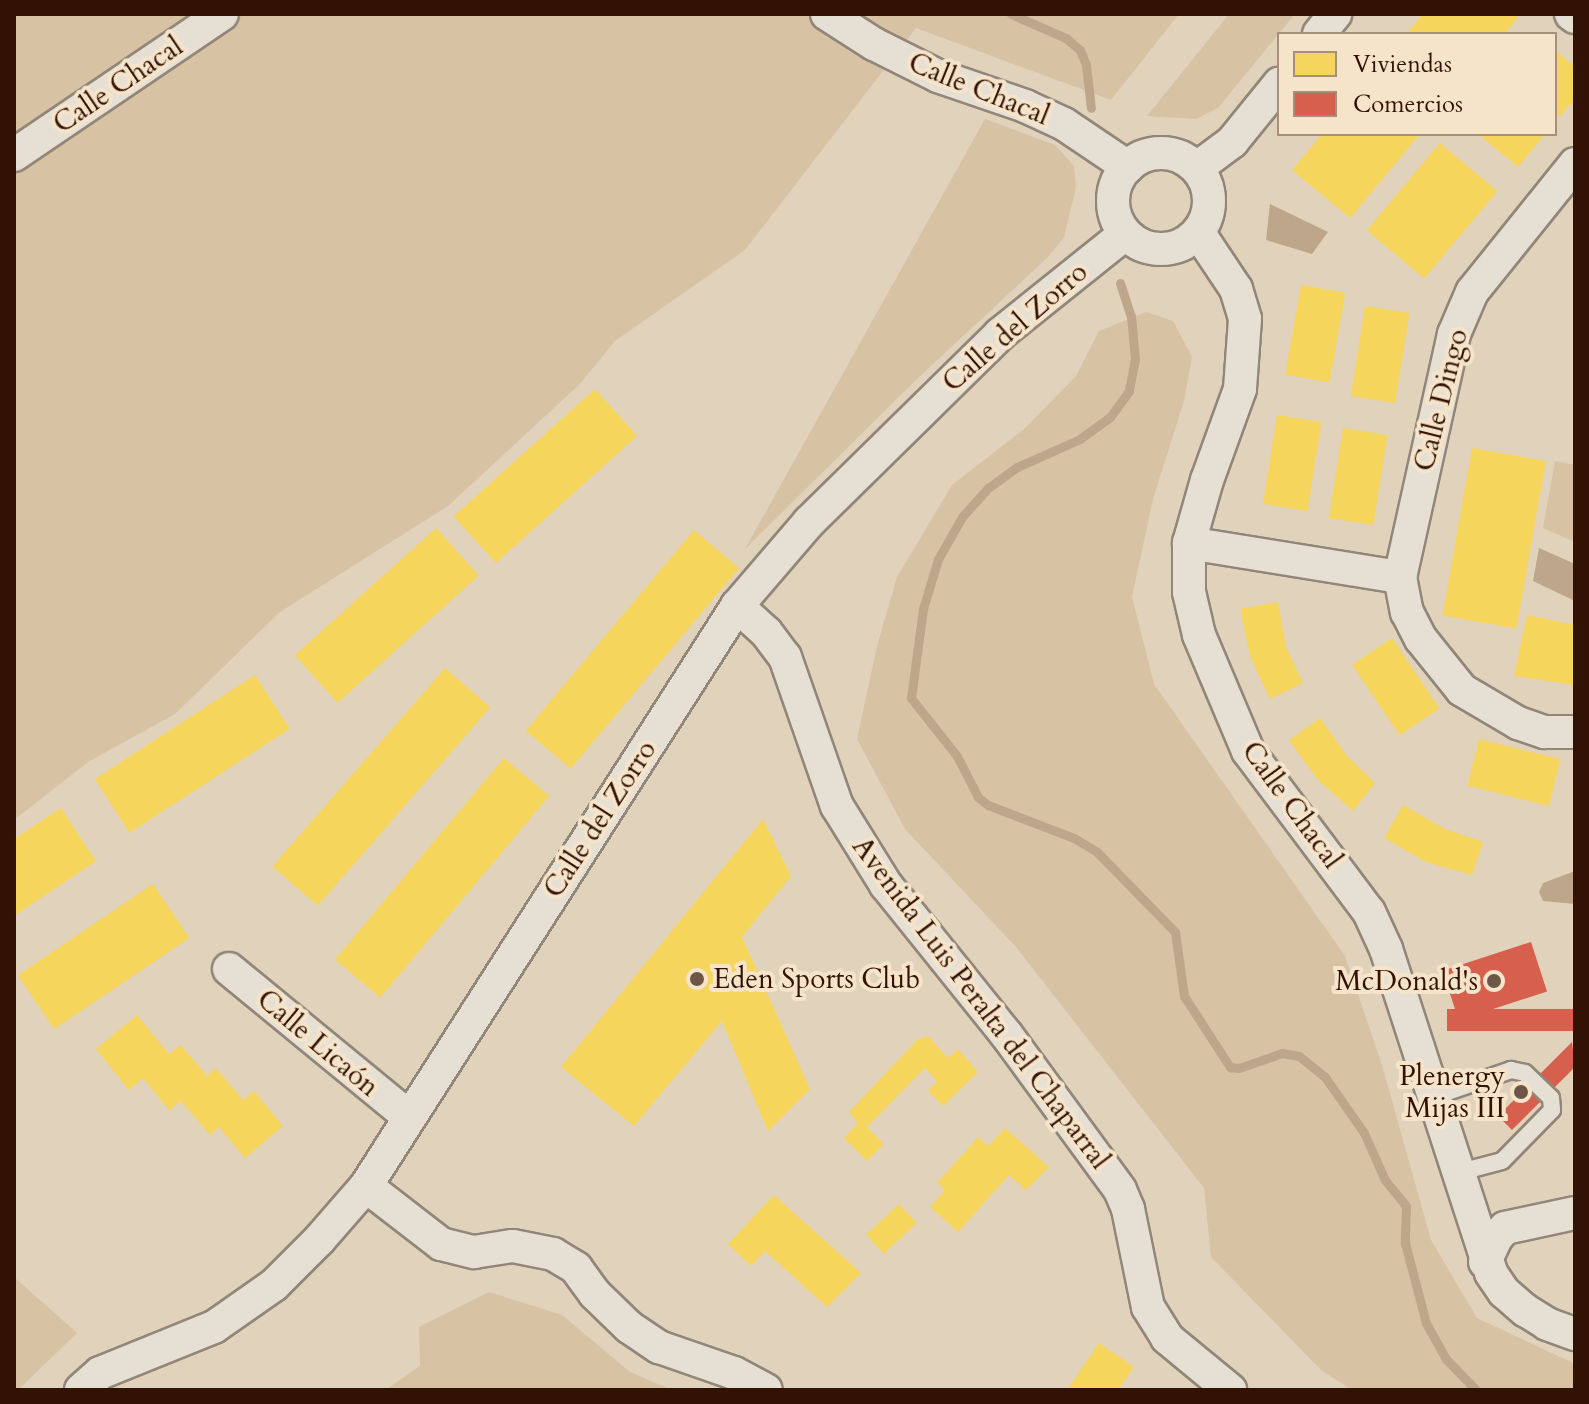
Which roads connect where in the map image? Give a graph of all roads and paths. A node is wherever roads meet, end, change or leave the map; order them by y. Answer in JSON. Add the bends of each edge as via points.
{"nodes":[{"id":1,"x":222,"y":14,"type":"edge"},
{"id":2,"x":827,"y":14,"type":"edge"},
{"id":3,"x":1335,"y":14,"type":"edge"},
{"id":4,"x":1321,"y":32,"type":"edge"},
{"id":5,"x":1277,"y":86,"type":"edge"},
{"id":6,"x":14,"y":155,"type":"edge"},
{"id":7,"x":1575,"y":164,"type":"edge"},
{"id":8,"x":1128,"y":167,"type":"junction"},
{"id":9,"x":1197,"y":168,"type":"junction"},
{"id":10,"x":1198,"y":232,"type":"junction"},
{"id":11,"x":1125,"y":234,"type":"junction"},
{"id":12,"x":1189,"y":543,"type":"junction"},
{"id":13,"x":1400,"y":577,"type":"junction"},
{"id":14,"x":737,"y":606,"type":"junction"},
{"id":15,"x":1575,"y":732,"type":"edge"},
{"id":16,"x":229,"y":969,"type":"dead end"},
{"id":17,"x":1433,"y":1097,"type":"junction"},
{"id":18,"x":409,"y":1117,"type":"junction"},
{"id":19,"x":1460,"y":1182,"type":"junction"},
{"id":20,"x":366,"y":1186,"type":"junction"},
{"id":21,"x":1575,"y":1213,"type":"edge"},
{"id":22,"x":1505,"y":1228,"type":"junction"},
{"id":23,"x":1485,"y":1262,"type":"junction"},
{"id":24,"x":1575,"y":1334,"type":"edge"},
{"id":25,"x":81,"y":1390,"type":"edge"},
{"id":26,"x":766,"y":1390,"type":"edge"},
{"id":27,"x":1230,"y":1390,"type":"edge"}],
"edges":[{"from":1,"to":6,"type":"street","name":"Calle Chacal"},
{"from":2,"to":8,"type":"street","name":"Calle Chacal","via":[[938,76],[1064,124]]},
{"from":3,"to":4,"type":"street"},
{"from":5,"to":9,"type":"street","via":[[1232,142]]},
{"from":7,"to":13,"type":"street","name":"Calle Dingo","via":[[1472,292],[1454,334]]},
{"from":8,"to":9,"type":"street","via":[[1151,154],[1168,153]]},
{"from":8,"to":11,"type":"street","via":[[1115,186],[1112,203]]},
{"from":9,"to":10,"type":"street","via":[[1210,195]]},
{"from":10,"to":11,"type":"street","via":[[1166,250],[1137,243]]},
{"from":10,"to":12,"type":"street","name":"Calle Chacal","via":[[1236,289],[1245,319],[1245,354],[1240,389]]},
{"from":11,"to":14,"type":"street","name":"Calle del Zorro","via":[[989,345],[809,522]]},
{"from":12,"to":13,"type":"street"},
{"from":12,"to":17,"type":"street","name":"Calle Chacal","via":[[1189,592],[1220,690],[1248,751],[1369,912]]},
{"from":13,"to":15,"type":"street","name":"Calle Dingo","via":[[1407,612],[1421,639],[1462,690],[1518,723],[1544,732]]},
{"from":14,"to":18,"type":"street","name":"Calle del Zorro"},
{"from":14,"to":27,"type":"street","name":"Avenida Luis Peralta del Chaparral","via":[[785,657],[837,806],[886,885],[1006,1034],[1120,1190],[1148,1307],[1167,1338]]},
{"from":16,"to":18,"type":"street","name":"Calle Licaón"},
{"from":17,"to":19,"type":"street","name":"Calle Chacal"},
{"from":17,"to":19,"type":"lane","via":[[1511,1070],[1525,1073],[1551,1098],[1552,1110],[1502,1161]]},
{"from":18,"to":20,"type":"street","name":"Calle del Zorro"},
{"from":19,"to":22,"type":"street","via":[[1476,1213]]},
{"from":19,"to":23,"type":"street","name":"Calle Chacal"},
{"from":20,"to":25,"type":"street","name":"Calle del Zorro","via":[[274,1285],[214,1327],[100,1373]]},
{"from":20,"to":26,"type":"street","via":[[441,1244],[474,1252],[513,1246],[553,1254],[576,1268],[607,1305],[659,1347]]},
{"from":21,"to":22,"type":"street"},
{"from":22,"to":23,"type":"street"},
{"from":23,"to":24,"type":"street","name":"Calle Chacal","via":[[1504,1292],[1525,1310]]}]}
